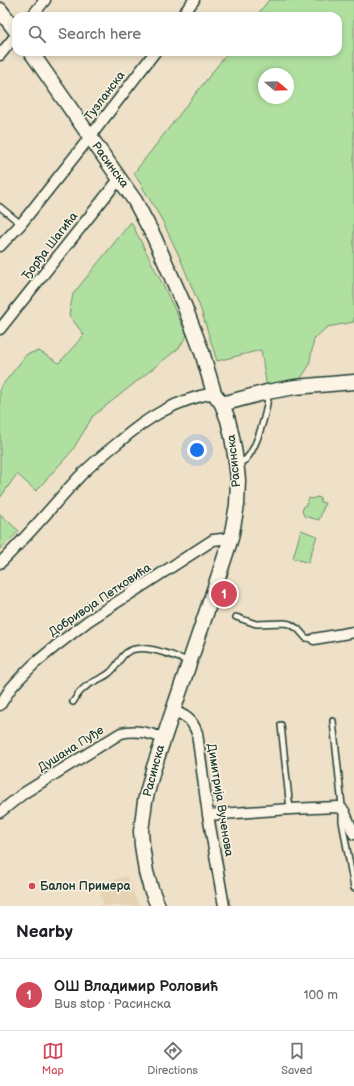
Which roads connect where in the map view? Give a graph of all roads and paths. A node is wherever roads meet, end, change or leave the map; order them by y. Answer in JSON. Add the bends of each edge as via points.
{"nodes":[{"id":1,"x":45,"y":0,"type":"edge"},
{"id":2,"x":194,"y":0,"type":"edge"},
{"id":3,"x":0,"y":10,"type":"edge"},
{"id":4,"x":35,"y":12,"type":"edge"},
{"id":5,"x":185,"y":12,"type":"edge"},
{"id":6,"x":12,"y":26,"type":"edge"},
{"id":7,"x":12,"y":40,"type":"edge"},
{"id":8,"x":0,"y":55,"type":"edge"},
{"id":9,"x":34,"y":56,"type":"edge"},
{"id":10,"x":152,"y":56,"type":"edge"},
{"id":11,"x":90,"y":137,"type":"junction"},
{"id":12,"x":120,"y":178,"type":"junction"},
{"id":13,"x":0,"y":207,"type":"edge"},
{"id":14,"x":21,"y":224,"type":"junction"},
{"id":15,"x":0,"y":246,"type":"edge"},
{"id":16,"x":0,"y":329,"type":"edge"},
{"id":17,"x":354,"y":382,"type":"edge"},
{"id":18,"x":268,"y":392,"type":"junction"},
{"id":19,"x":214,"y":393,"type":"junction"},
{"id":20,"x":222,"y":404,"type":"junction"},
{"id":21,"x":236,"y":463,"type":"junction"},
{"id":22,"x":231,"y":538,"type":"junction"},
{"id":23,"x":0,"y":563,"type":"edge"},
{"id":24,"x":236,"y":617,"type":"dead end"},
{"id":25,"x":354,"y":632,"type":"edge"},
{"id":26,"x":314,"y":639,"type":"joint"},
{"id":27,"x":189,"y":662,"type":"junction"},
{"id":28,"x":73,"y":702,"type":"dead end"},
{"id":29,"x":0,"y":705,"type":"edge"},
{"id":30,"x":172,"y":710,"type":"junction"},
{"id":31,"x":333,"y":721,"type":"dead end"},
{"id":32,"x":281,"y":725,"type":"dead end"},
{"id":33,"x":163,"y":738,"type":"junction"},
{"id":34,"x":290,"y":809,"type":"junction"},
{"id":35,"x":342,"y":809,"type":"junction"},
{"id":36,"x":0,"y":812,"type":"edge"},
{"id":37,"x":208,"y":815,"type":"junction"},
{"id":38,"x":354,"y":834,"type":"edge"},
{"id":39,"x":354,"y":888,"type":"edge"},
{"id":40,"x":158,"y":906,"type":"edge"},
{"id":41,"x":224,"y":906,"type":"edge"}],
"edges":[{"from":1,"to":4,"type":"street"},
{"from":2,"to":5,"type":"street"},
{"from":3,"to":6,"type":"street"},
{"from":7,"to":8,"type":"street"},
{"from":9,"to":11,"type":"street","name":"Расинска"},
{"from":10,"to":11,"type":"street","name":"Тузланска"},
{"from":11,"to":12,"type":"street","name":"Расинска"},
{"from":11,"to":14,"type":"street","name":"Тузланска"},
{"from":12,"to":16,"type":"street","name":"Ђорђа Шагића"},
{"from":12,"to":19,"type":"street","name":"Расинска","via":[[146,221],[181,299],[202,352]]},
{"from":13,"to":14,"type":"lane"},
{"from":14,"to":15,"type":"street","name":"Тузланска"},
{"from":17,"to":18,"type":"street"},
{"from":18,"to":20,"type":"street"},
{"from":18,"to":21,"type":"lane","via":[[265,413],[253,447],[246,460]]},
{"from":19,"to":20,"type":"street","name":"Расинска"},
{"from":19,"to":23,"type":"street","via":[[168,407],[124,437],[81,476]]},
{"from":20,"to":21,"type":"street","name":"Расинска","via":[[228,420]]},
{"from":21,"to":22,"type":"street","name":"Расинска","via":[[237,505]]},
{"from":22,"to":27,"type":"street","name":"Расинска"},
{"from":22,"to":29,"type":"street","name":"Добривоја Петковића","via":[[213,540],[88,621],[34,664],[11,688]]},
{"from":24,"to":26,"type":"lane","via":[[256,624],[290,624],[306,638]]},
{"from":25,"to":26,"type":"street"},
{"from":27,"to":28,"type":"lane","via":[[162,652],[145,648],[136,649],[126,653],[110,672],[82,690]]},
{"from":27,"to":30,"type":"street","name":"Расинска"},
{"from":30,"to":33,"type":"street","name":"Расинска"},
{"from":30,"to":37,"type":"street","name":"Димитрија Вученова","via":[[186,716],[197,733]]},
{"from":31,"to":35,"type":"lane"},
{"from":32,"to":34,"type":"lane"},
{"from":33,"to":36,"type":"street","name":"Душана Пуђе","via":[[138,731],[121,733],[24,793]]},
{"from":33,"to":40,"type":"street","name":"Расинска","via":[[145,801],[141,831],[146,872]]},
{"from":34,"to":35,"type":"street"},
{"from":34,"to":37,"type":"street"},
{"from":35,"to":38,"type":"street"},
{"from":35,"to":39,"type":"lane"},
{"from":37,"to":41,"type":"street","name":"Димитрија Вученова"}]}
